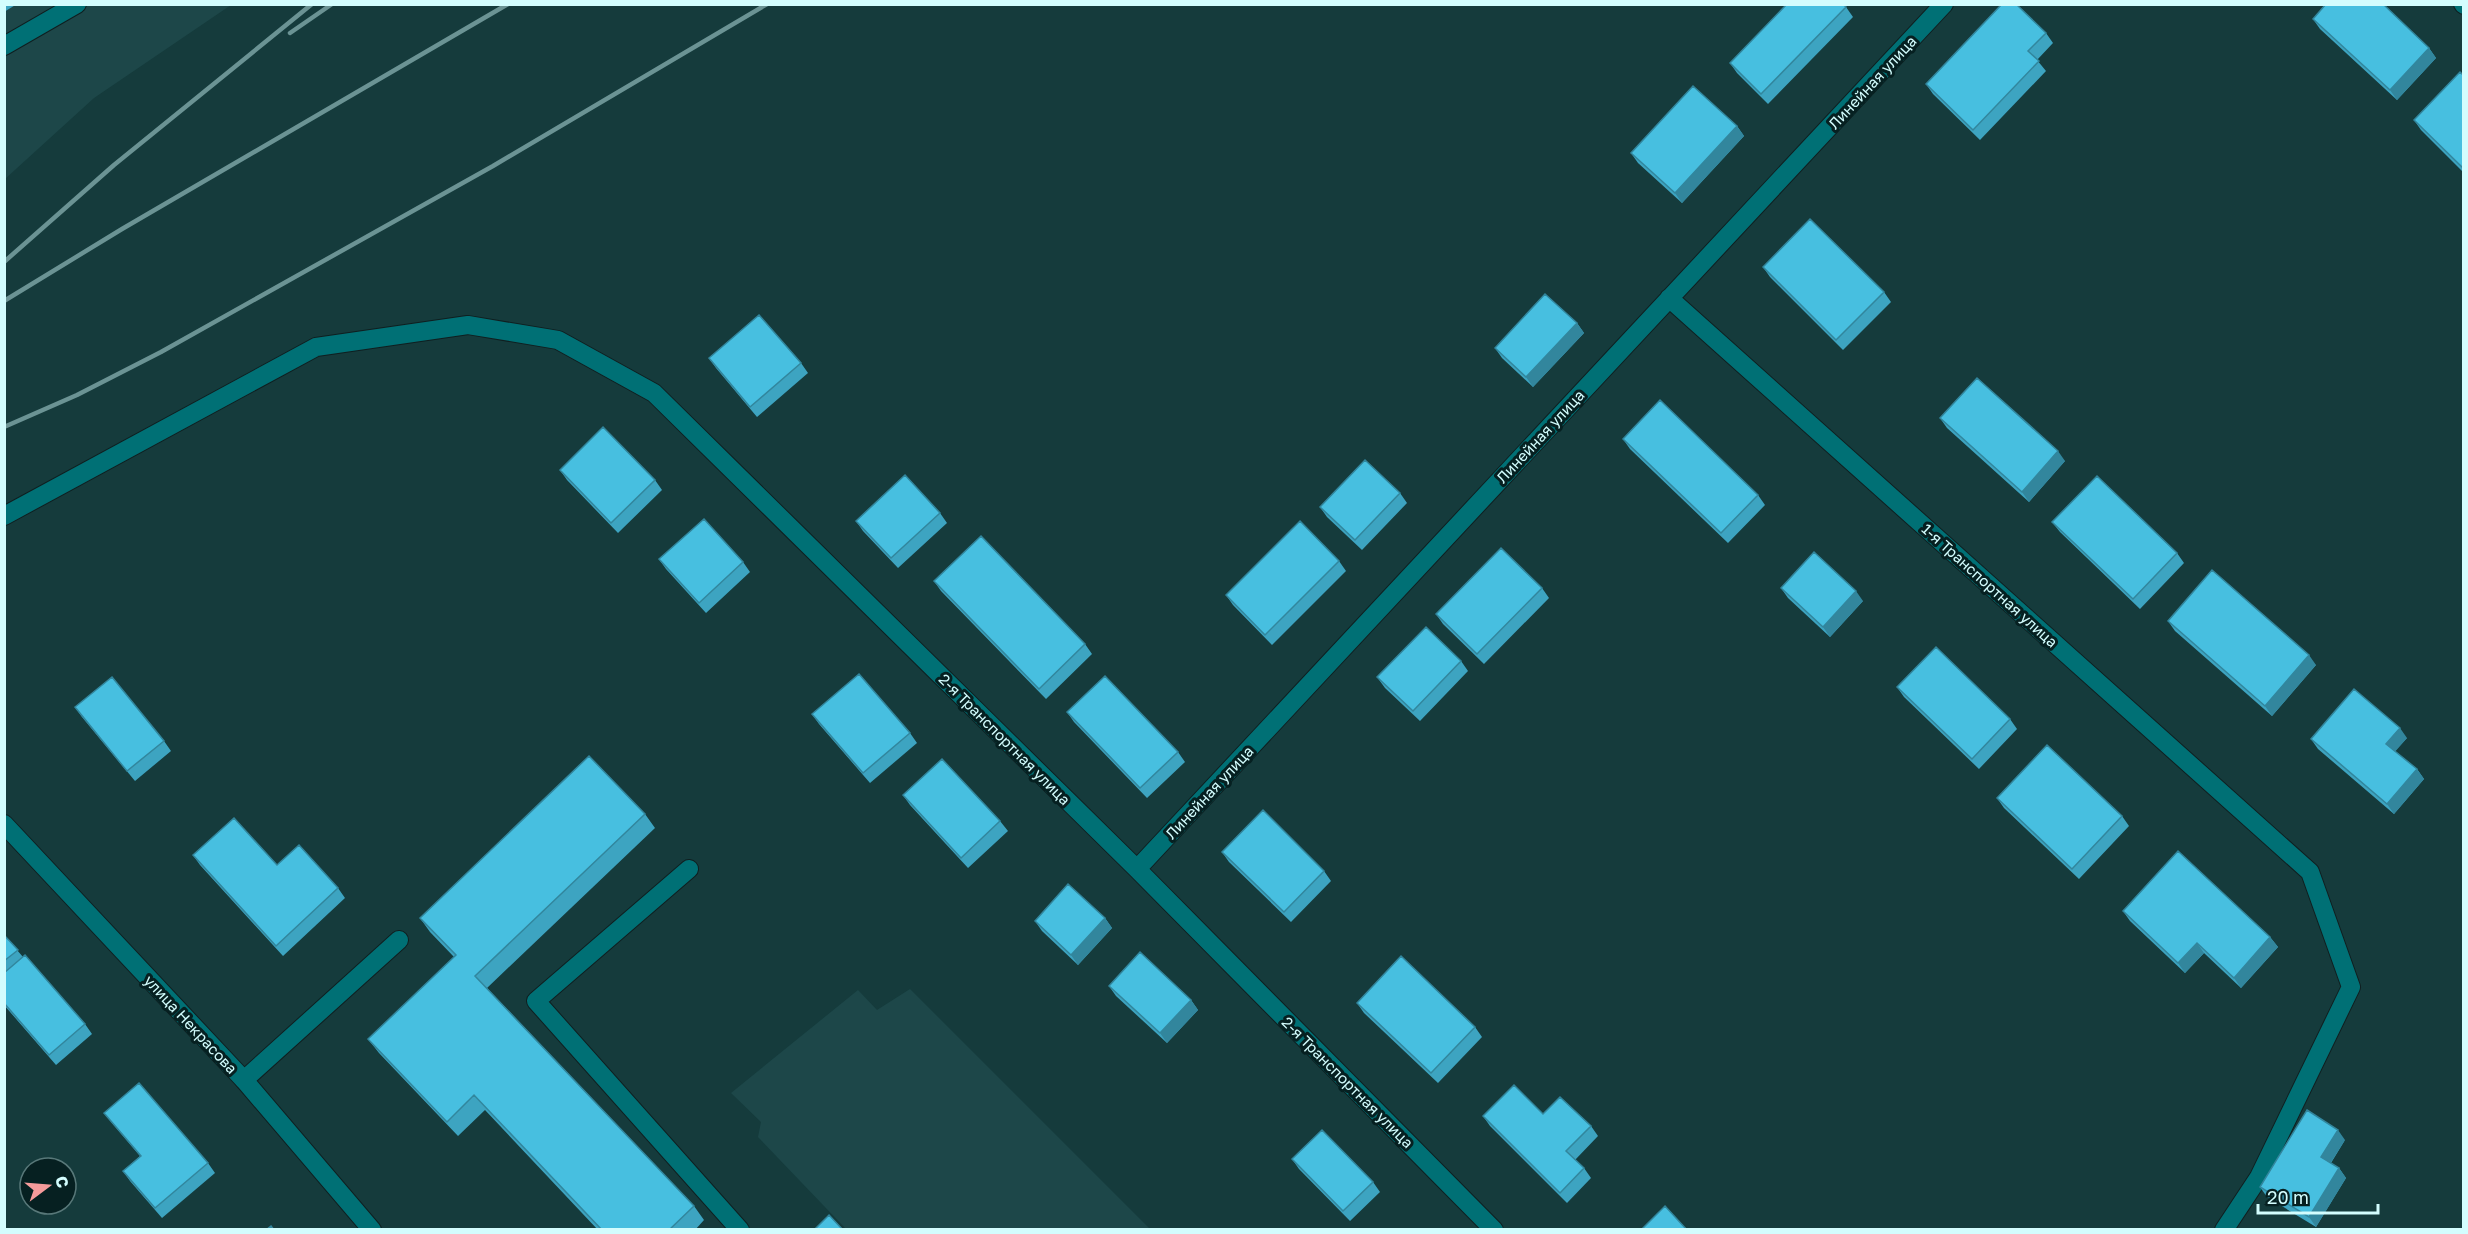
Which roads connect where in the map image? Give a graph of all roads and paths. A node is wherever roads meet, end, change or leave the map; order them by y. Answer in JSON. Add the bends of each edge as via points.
{"nodes":[{"id":1,"x":77,"y":4,"type":"edge"},
{"id":2,"x":1944,"y":4,"type":"edge"},
{"id":3,"x":4,"y":46,"type":"edge"},
{"id":4,"x":1669,"y":298,"type":"junction"},
{"id":5,"x":4,"y":516,"type":"edge"},
{"id":6,"x":4,"y":824,"type":"edge"},
{"id":7,"x":688,"y":869,"type":"dead end"},
{"id":8,"x":1137,"y":869,"type":"junction"},
{"id":9,"x":399,"y":940,"type":"dead end"},
{"id":10,"x":244,"y":1080,"type":"junction"},
{"id":11,"x":372,"y":1230,"type":"edge"},
{"id":12,"x":740,"y":1230,"type":"edge"},
{"id":13,"x":1494,"y":1230,"type":"edge"},
{"id":14,"x":2224,"y":1230,"type":"edge"}],
"edges":[{"from":1,"to":3,"type":"street"},
{"from":2,"to":4,"type":"street","name":"Линейная улица"},
{"from":4,"to":8,"type":"street","name":"Линейная улица"},
{"from":4,"to":14,"type":"street","name":"1-я Транспортная улица","via":[[2310,872],[2351,987],[2259,1177]]},
{"from":5,"to":8,"type":"street","name":"2-я Транспортная улица","via":[[316,347],[468,325],[558,340],[654,393]]},
{"from":6,"to":10,"type":"street","name":"улица Некрасова"},
{"from":7,"to":12,"type":"street","via":[[536,1001]]},
{"from":8,"to":13,"type":"street","name":"2-я Транспортная улица"},
{"from":9,"to":10,"type":"street"},
{"from":10,"to":11,"type":"street","name":"улица Некрасова"}]}
